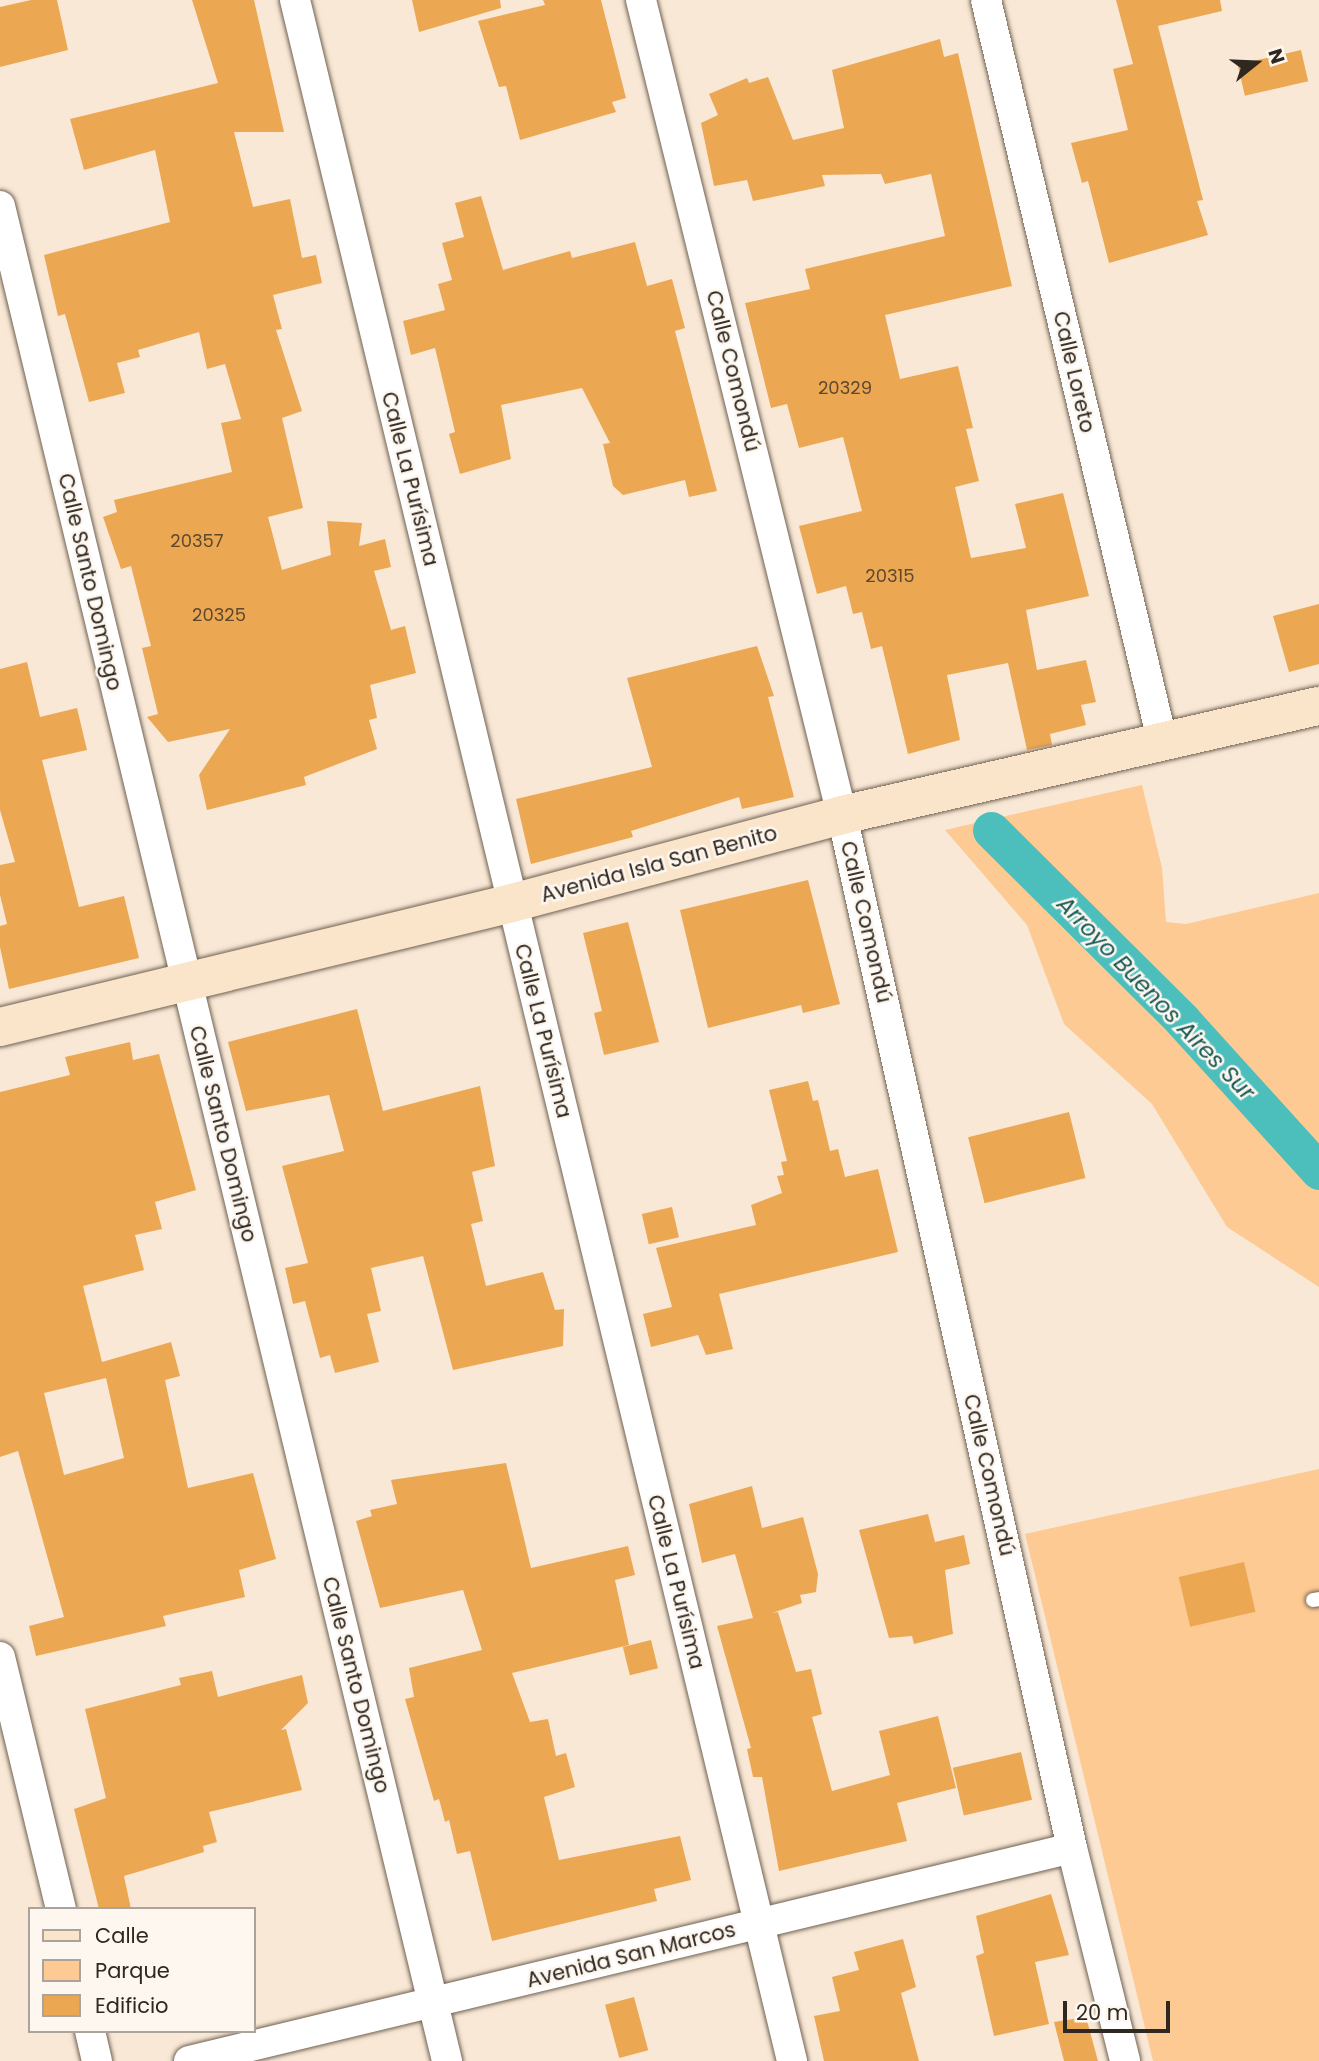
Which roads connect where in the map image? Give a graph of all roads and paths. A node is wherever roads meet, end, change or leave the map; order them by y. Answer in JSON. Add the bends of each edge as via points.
{"nodes":[{"id":1,"x":295,"y":0,"type":"edge"},
{"id":2,"x":641,"y":0,"type":"edge"},
{"id":3,"x":986,"y":0,"type":"edge"},
{"id":4,"x":0,"y":206,"type":"edge"},
{"id":5,"x":1319,"y":706,"type":"edge"},
{"id":6,"x":1163,"y":744,"type":"junction"},
{"id":7,"x":842,"y":815,"type":"junction"},
{"id":8,"x":512,"y":903,"type":"junction"},
{"id":9,"x":186,"y":983,"type":"junction"},
{"id":10,"x":0,"y":1027,"type":"edge"},
{"id":11,"x":0,"y":1657,"type":"edge"},
{"id":12,"x":1072,"y":1849,"type":"junction"},
{"id":13,"x":61,"y":1907,"type":"edge"},
{"id":14,"x":759,"y":1924,"type":"junction"},
{"id":15,"x":433,"y":2003,"type":"junction"},
{"id":16,"x":90,"y":2033,"type":"edge"},
{"id":17,"x":97,"y":2061,"type":"edge"},
{"id":18,"x":189,"y":2061,"type":"edge"},
{"id":19,"x":447,"y":2061,"type":"edge"},
{"id":20,"x":792,"y":2061,"type":"edge"},
{"id":21,"x":1125,"y":2061,"type":"edge"}],
"edges":[{"from":1,"to":8,"type":"street","name":"Calle La Purísima"},
{"from":2,"to":7,"type":"street","name":"Calle Comondú"},
{"from":3,"to":6,"type":"street","name":"Calle Loreto"},
{"from":4,"to":9,"type":"street","name":"Calle Santo Domingo"},
{"from":5,"to":6,"type":"main road","name":"Avenida Isla San Benito"},
{"from":6,"to":7,"type":"main road","name":"Avenida Isla San Benito"},
{"from":7,"to":8,"type":"main road","name":"Avenida Isla San Benito"},
{"from":7,"to":12,"type":"street","name":"Calle Comondú"},
{"from":8,"to":9,"type":"main road","name":"Avenida Isla San Benito"},
{"from":8,"to":14,"type":"street","name":"Calle La Purísima"},
{"from":9,"to":10,"type":"main road","name":"Avenida Isla San Benito"},
{"from":9,"to":15,"type":"street","name":"Calle Santo Domingo"},
{"from":11,"to":13,"type":"street"},
{"from":12,"to":14,"type":"street","name":"Avenida San Marcos"},
{"from":12,"to":21,"type":"street","name":"Calle Comondú"},
{"from":14,"to":15,"type":"street","name":"Avenida San Marcos"},
{"from":14,"to":20,"type":"street","name":"Calle La Purísima"},
{"from":15,"to":18,"type":"street","name":"Avenida San Marcos"},
{"from":15,"to":19,"type":"street","name":"Calle Santo Domingo"},
{"from":16,"to":17,"type":"street"}]}
